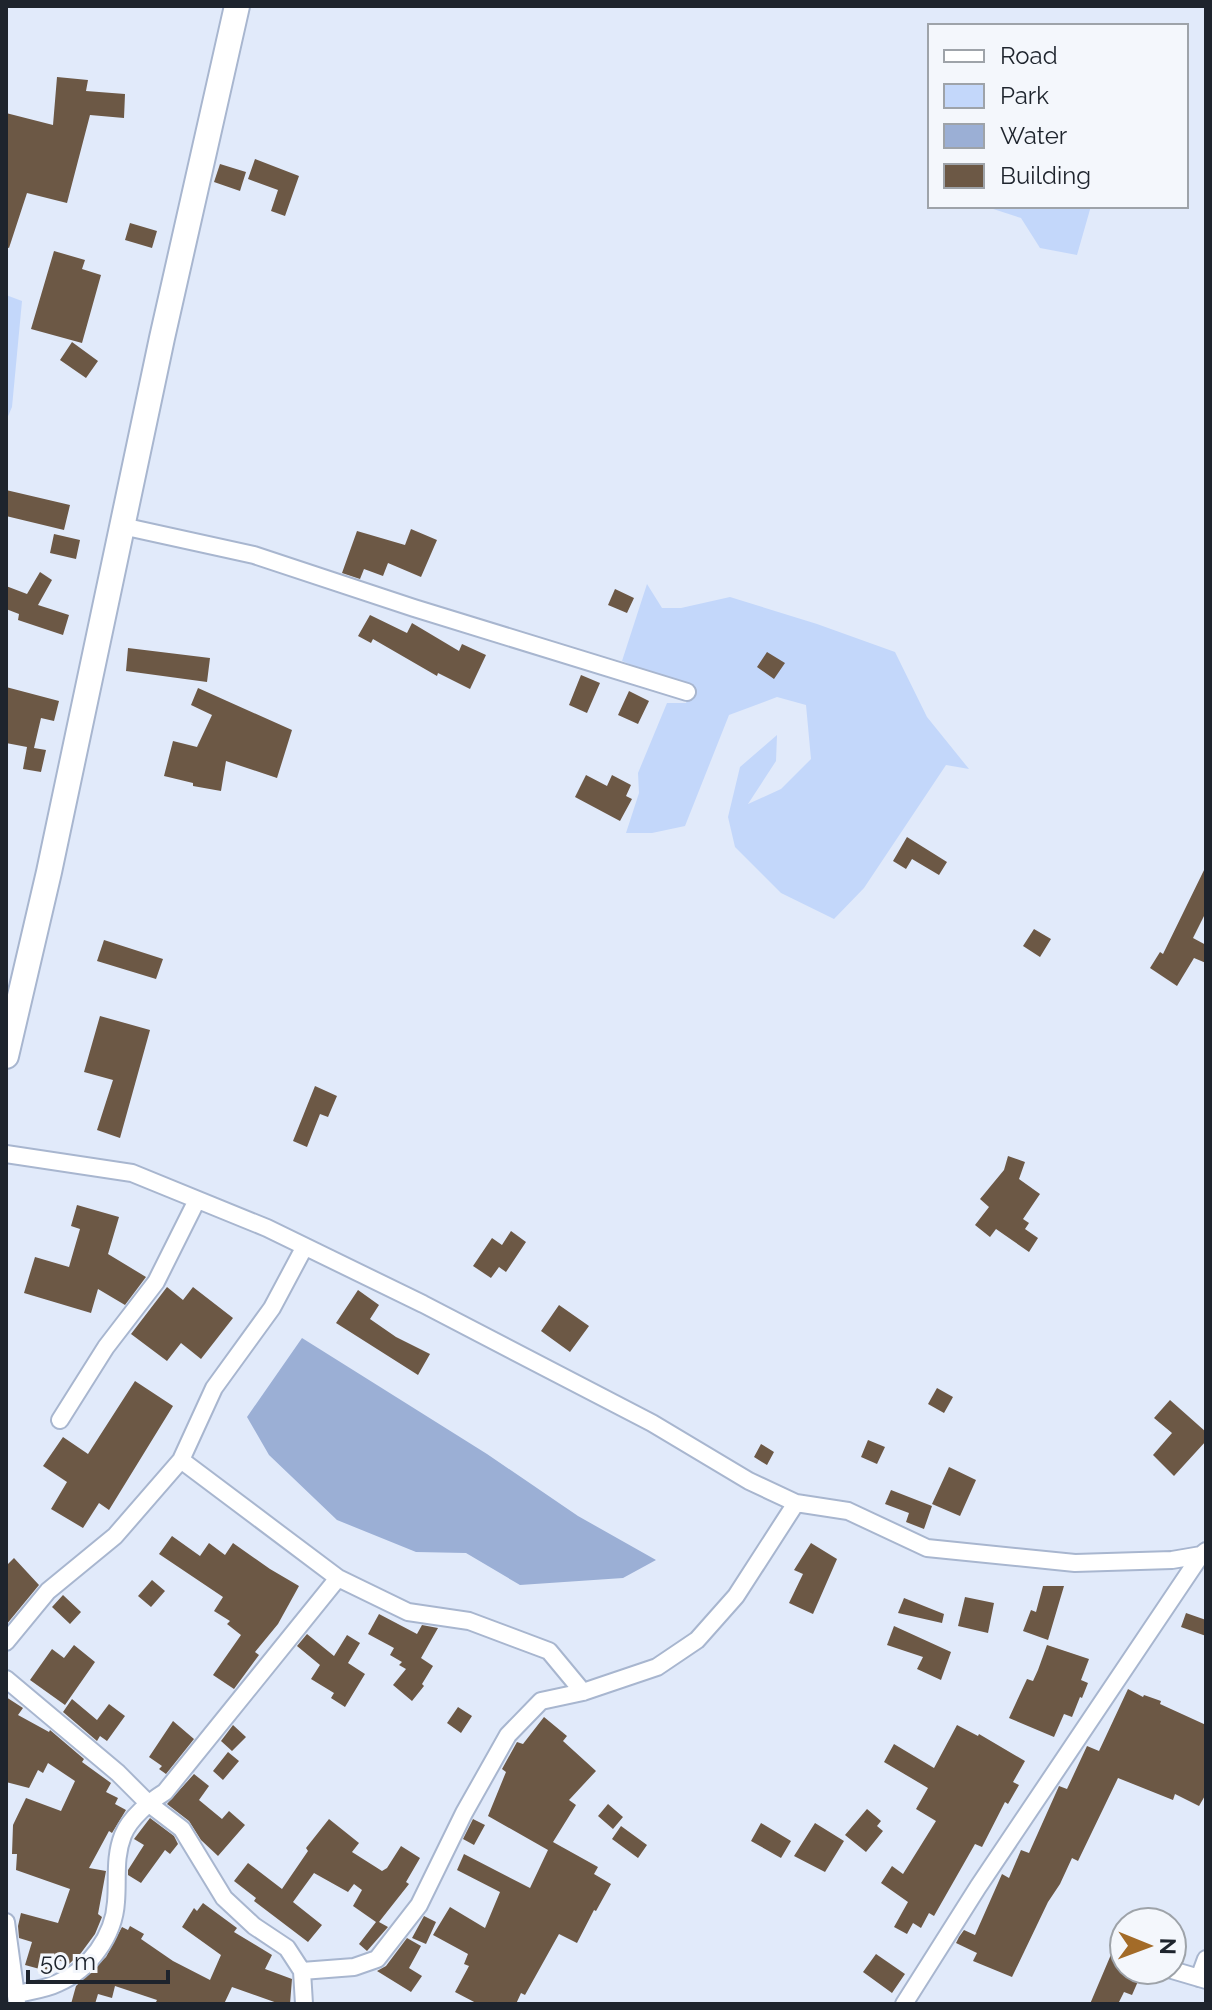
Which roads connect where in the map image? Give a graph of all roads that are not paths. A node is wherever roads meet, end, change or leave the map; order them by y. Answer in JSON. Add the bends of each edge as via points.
{"nodes":[{"id":1,"x":237,"y":6,"type":"edge"},
{"id":2,"x":122,"y":526,"type":"junction"},
{"id":3,"x":687,"y":692,"type":"dead end"},
{"id":4,"x":6,"y":1056,"type":"edge"},
{"id":5,"x":6,"y":1154,"type":"edge"},
{"id":6,"x":197,"y":1200,"type":"junction"},
{"id":7,"x":304,"y":1248,"type":"junction"},
{"id":8,"x":60,"y":1420,"type":"dead end"},
{"id":9,"x":181,"y":1460,"type":"junction"},
{"id":10,"x":796,"y":1503,"type":"junction"},
{"id":11,"x":1203,"y":1553,"type":"edge"},
{"id":12,"x":338,"y":1578,"type":"junction"},
{"id":13,"x":6,"y":1642,"type":"edge"},
{"id":14,"x":6,"y":1679,"type":"edge"},
{"id":15,"x":583,"y":1692,"type":"junction"},
{"id":16,"x":148,"y":1803,"type":"junction"},
{"id":17,"x":6,"y":1922,"type":"edge"},
{"id":18,"x":1206,"y":1959,"type":"edge"},
{"id":19,"x":302,"y":1971,"type":"junction"},
{"id":20,"x":1202,"y":1979,"type":"edge"},
{"id":21,"x":17,"y":1999,"type":"edge"},
{"id":22,"x":304,"y":2004,"type":"edge"},
{"id":23,"x":904,"y":2004,"type":"edge"}],
"edges":[{"from":1,"to":2,"type":"main road"},
{"from":2,"to":3,"type":"street","via":[[254,555]]},
{"from":2,"to":4,"type":"main road"},
{"from":5,"to":6,"type":"street","via":[[132,1173]]},
{"from":6,"to":7,"type":"street"},
{"from":6,"to":8,"type":"street","via":[[156,1282]]},
{"from":7,"to":9,"type":"street","via":[[272,1308],[214,1388]]},
{"from":7,"to":10,"type":"street","via":[[423,1304]]},
{"from":9,"to":12,"type":"street"},
{"from":9,"to":13,"type":"street","via":[[115,1536],[48,1591]]},
{"from":10,"to":11,"type":"street","via":[[848,1511],[927,1548],[1075,1563],[1172,1560]]},
{"from":10,"to":15,"type":"street","via":[[736,1596],[697,1640],[657,1667]]},
{"from":11,"to":23,"type":"street"},
{"from":12,"to":15,"type":"street","via":[[408,1612],[469,1621],[549,1651]]},
{"from":12,"to":16,"type":"street","via":[[165,1792]]},
{"from":14,"to":16,"type":"street"},
{"from":15,"to":19,"type":"street","via":[[541,1701],[508,1735],[419,1905],[377,1959],[354,1967]]},
{"from":16,"to":19,"type":"street","via":[[182,1829],[224,1898],[287,1948]]},
{"from":16,"to":21,"type":"street","via":[[124,1832],[116,1858],[116,1905],[90,1963],[59,1983]]},
{"from":17,"to":21,"type":"street"},
{"from":18,"to":20,"type":"street"},
{"from":19,"to":22,"type":"street"}]}
